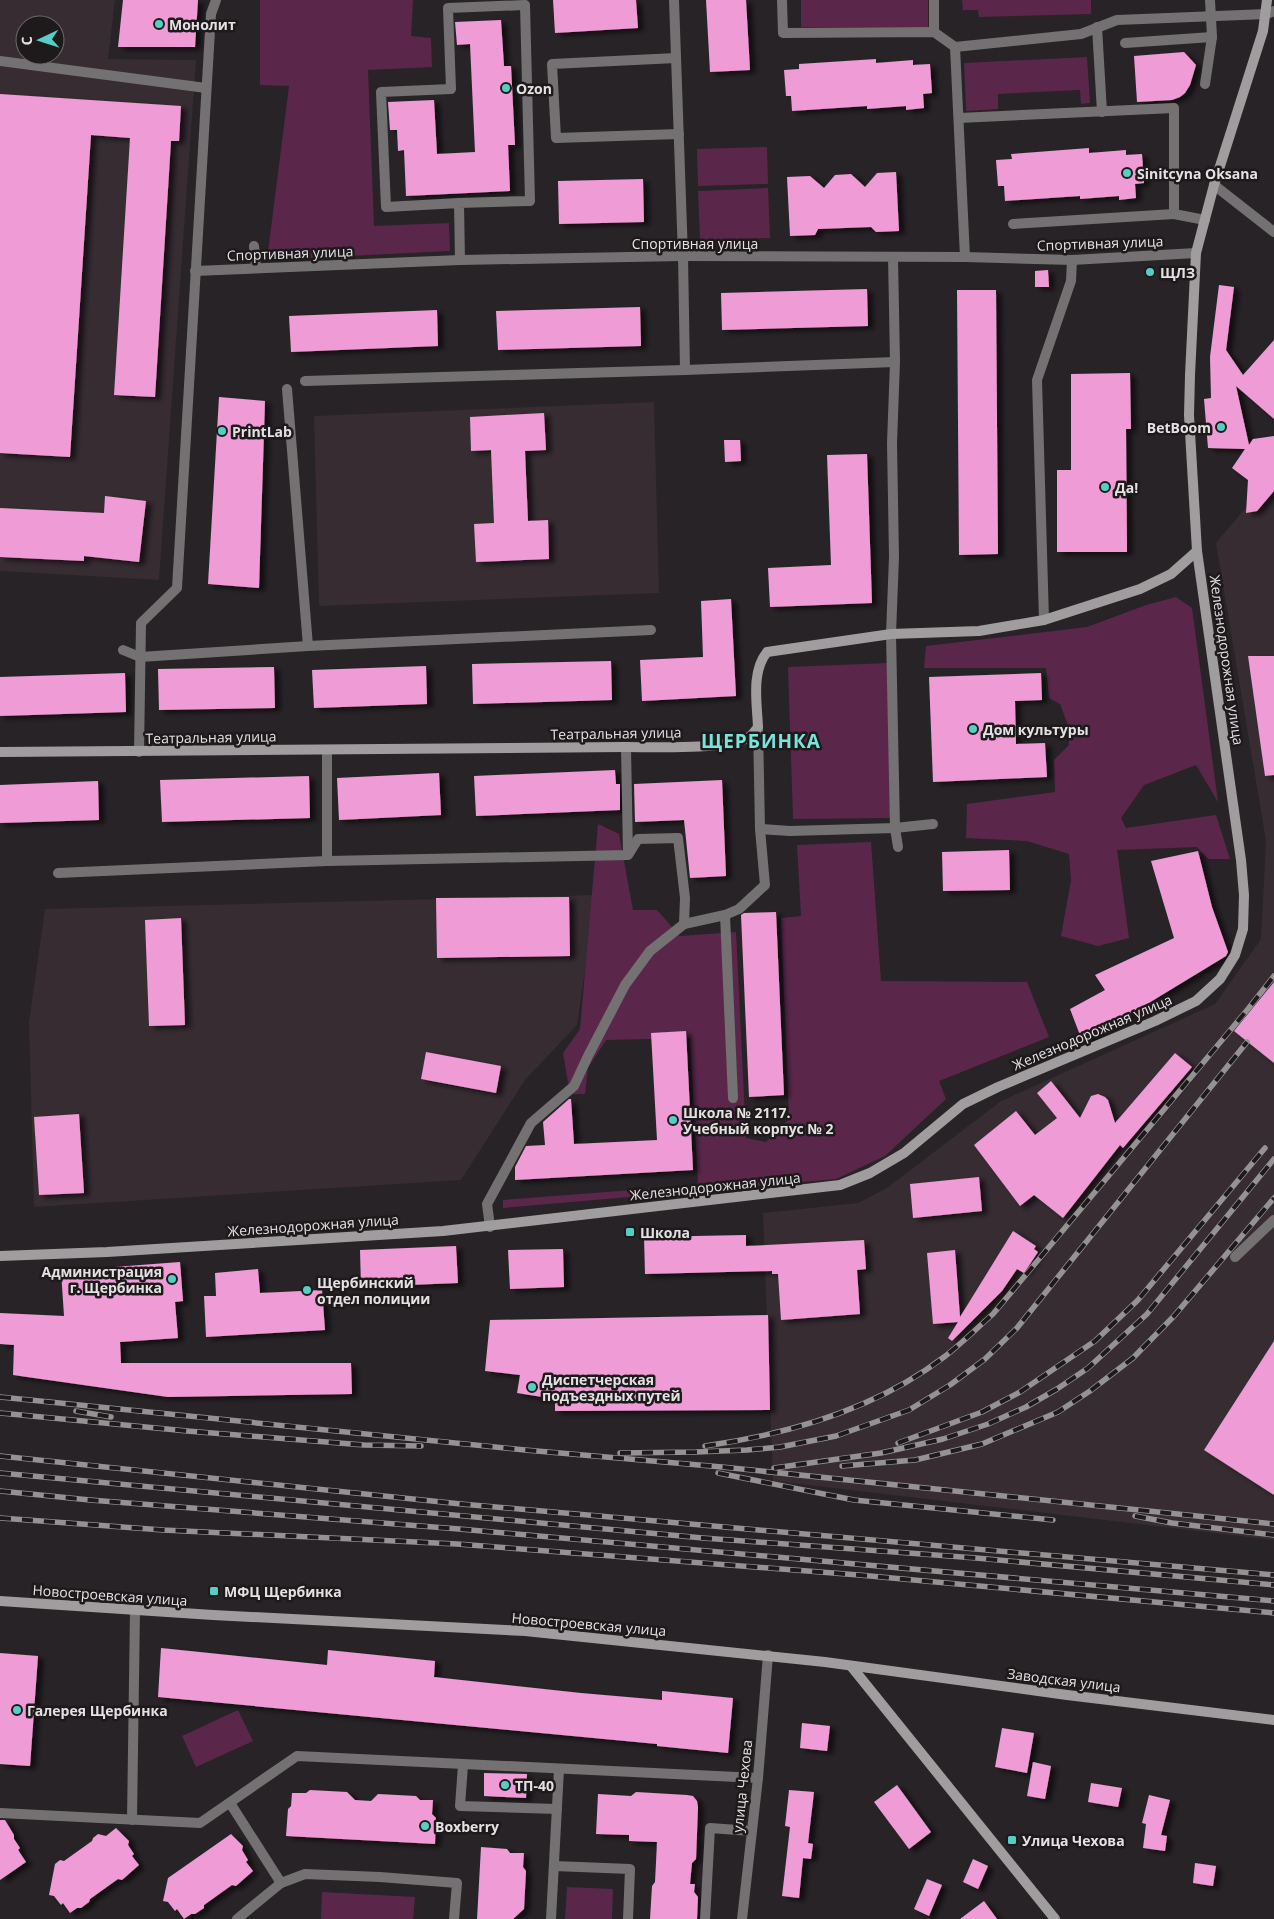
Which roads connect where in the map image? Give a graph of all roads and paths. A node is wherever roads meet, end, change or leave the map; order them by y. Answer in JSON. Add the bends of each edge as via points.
{"nodes":[{"id":1,"x":216,"y":0,"type":"edge"},
{"id":2,"x":674,"y":0,"type":"edge"},
{"id":3,"x":782,"y":0,"type":"edge"},
{"id":4,"x":934,"y":0,"type":"edge"},
{"id":5,"x":1210,"y":0,"type":"edge"},
{"id":6,"x":1267,"y":0,"type":"edge"},
{"id":7,"x":1270,"y":13,"type":"edge"},
{"id":8,"x":1211,"y":15,"type":"junction"},
{"id":9,"x":1097,"y":28,"type":"junction"},
{"id":10,"x":934,"y":32,"type":"junction"},
{"id":11,"x":1212,"y":37,"type":"junction"},
{"id":12,"x":1125,"y":43,"type":"dead end"},
{"id":13,"x":955,"y":47,"type":"junction"},
{"id":14,"x":676,"y":58,"type":"junction"},
{"id":15,"x":0,"y":60,"type":"edge"},
{"id":16,"x":1205,"y":84,"type":"dead end"},
{"id":17,"x":206,"y":88,"type":"junction"},
{"id":18,"x":1102,"y":112,"type":"junction"},
{"id":19,"x":959,"y":118,"type":"junction"},
{"id":20,"x":679,"y":134,"type":"junction"},
{"id":21,"x":1214,"y":185,"type":"junction"},
{"id":22,"x":459,"y":203,"type":"junction"},
{"id":23,"x":1174,"y":214,"type":"junction"},
{"id":24,"x":1205,"y":220,"type":"junction"},
{"id":25,"x":1013,"y":224,"type":"dead end"},
{"id":26,"x":1274,"y":232,"type":"edge"},
{"id":27,"x":254,"y":246,"type":"dead end"},
{"id":28,"x":1196,"y":253,"type":"junction"},
{"id":29,"x":684,"y":256,"type":"junction"},
{"id":30,"x":893,"y":257,"type":"junction"},
{"id":31,"x":965,"y":257,"type":"junction"},
{"id":32,"x":460,"y":260,"type":"junction"},
{"id":33,"x":1072,"y":260,"type":"junction"},
{"id":34,"x":256,"y":268,"type":"junction"},
{"id":35,"x":194,"y":270,"type":"junction"},
{"id":36,"x":895,"y":362,"type":"junction"},
{"id":37,"x":685,"y":370,"type":"junction"},
{"id":38,"x":305,"y":381,"type":"dead end"},
{"id":39,"x":287,"y":389,"type":"dead end"},
{"id":40,"x":1197,"y":551,"type":"junction"},
{"id":41,"x":1044,"y":620,"type":"junction"},
{"id":42,"x":651,"y":630,"type":"dead end"},
{"id":43,"x":891,"y":634,"type":"junction"},
{"id":44,"x":308,"y":646,"type":"junction"},
{"id":45,"x":123,"y":650,"type":"dead end"},
{"id":46,"x":140,"y":657,"type":"junction"},
{"id":47,"x":758,"y":727,"type":"junction"},
{"id":48,"x":626,"y":747,"type":"junction"},
{"id":49,"x":327,"y":750,"type":"junction"},
{"id":50,"x":0,"y":752,"type":"edge"},
{"id":51,"x":139,"y":752,"type":"junction"},
{"id":52,"x":933,"y":824,"type":"dead end"},
{"id":53,"x":895,"y":828,"type":"junction"},
{"id":54,"x":760,"y":829,"type":"junction"},
{"id":55,"x":898,"y":847,"type":"dead end"},
{"id":56,"x":628,"y":855,"type":"junction"},
{"id":57,"x":327,"y":861,"type":"junction"},
{"id":58,"x":58,"y":873,"type":"dead end"},
{"id":59,"x":724,"y":916,"type":"junction"},
{"id":60,"x":684,"y":924,"type":"junction"},
{"id":61,"x":733,"y":1098,"type":"dead end"},
{"id":62,"x":1274,"y":1220,"type":"edge"},
{"id":63,"x":490,"y":1227,"type":"junction"},
{"id":64,"x":0,"y":1256,"type":"edge"},
{"id":65,"x":1235,"y":1257,"type":"dead end"},
{"id":66,"x":0,"y":1601,"type":"edge"},
{"id":67,"x":135,"y":1610,"type":"junction"},
{"id":68,"x":768,"y":1655,"type":"junction"},
{"id":69,"x":851,"y":1666,"type":"junction"},
{"id":70,"x":1274,"y":1720,"type":"edge"},
{"id":71,"x":462,"y":1765,"type":"junction"},
{"id":72,"x":559,"y":1769,"type":"junction"},
{"id":73,"x":758,"y":1778,"type":"junction"},
{"id":74,"x":230,"y":1802,"type":"junction"},
{"id":75,"x":557,"y":1809,"type":"junction"},
{"id":76,"x":0,"y":1813,"type":"edge"},
{"id":77,"x":132,"y":1820,"type":"junction"},
{"id":78,"x":751,"y":1831,"type":"junction"},
{"id":79,"x":554,"y":1866,"type":"junction"},
{"id":80,"x":281,"y":1883,"type":"junction"},
{"id":81,"x":237,"y":1919,"type":"edge"},
{"id":82,"x":454,"y":1919,"type":"edge"},
{"id":83,"x":551,"y":1919,"type":"edge"},
{"id":84,"x":628,"y":1919,"type":"edge"},
{"id":85,"x":705,"y":1919,"type":"edge"},
{"id":86,"x":742,"y":1919,"type":"edge"},
{"id":87,"x":1055,"y":1919,"type":"edge"}],
"edges":[{"from":1,"to":17,"type":"street","via":[[210,14]]},
{"from":2,"to":14,"type":"street"},
{"from":3,"to":10,"type":"street","via":[[782,33]]},
{"from":4,"to":10,"type":"street"},
{"from":5,"to":8,"type":"street"},
{"from":6,"to":7,"type":"street","name":"Железнодорожная улица"},
{"from":7,"to":8,"type":"street"},
{"from":7,"to":21,"type":"street","name":"Железнодорожная улица"},
{"from":8,"to":9,"type":"street","via":[[1117,20]]},
{"from":8,"to":11,"type":"street"},
{"from":9,"to":13,"type":"street","via":[[1081,34]]},
{"from":9,"to":18,"type":"street"},
{"from":10,"to":13,"type":"street"},
{"from":11,"to":12,"type":"street"},
{"from":11,"to":16,"type":"street"},
{"from":13,"to":19,"type":"street"},
{"from":14,"to":20,"type":"street"},
{"from":14,"to":20,"type":"street","via":[[552,64],[556,138]]},
{"from":15,"to":17,"type":"street"},
{"from":17,"to":35,"type":"street"},
{"from":18,"to":19,"type":"street"},
{"from":18,"to":23,"type":"street","via":[[1174,108]]},
{"from":19,"to":31,"type":"street"},
{"from":20,"to":29,"type":"street"},
{"from":21,"to":24,"type":"street","name":"Железнодорожная улица"},
{"from":21,"to":26,"type":"street"},
{"from":22,"to":22,"type":"street","via":[[530,201],[525,5],[448,8],[451,89],[381,92],[386,207]]},
{"from":22,"to":32,"type":"street"},
{"from":23,"to":24,"type":"street"},
{"from":23,"to":25,"type":"street"},
{"from":24,"to":28,"type":"street","name":"Железнодорожная улица"},
{"from":27,"to":34,"type":"street"},
{"from":28,"to":33,"type":"street","name":"Спортивная улица"},
{"from":28,"to":40,"type":"street","name":"Железнодорожная улица","via":[[1189,415]]},
{"from":29,"to":30,"type":"street","name":"Спортивная улица"},
{"from":29,"to":32,"type":"street","name":"Спортивная улица"},
{"from":29,"to":37,"type":"street"},
{"from":30,"to":31,"type":"street","name":"Спортивная улица"},
{"from":30,"to":36,"type":"street"},
{"from":31,"to":33,"type":"street","name":"Спортивная улица"},
{"from":32,"to":34,"type":"street","name":"Спортивная улица"},
{"from":33,"to":41,"type":"street","via":[[1071,281],[1036,380]]},
{"from":34,"to":35,"type":"street","name":"Спортивная улица"},
{"from":35,"to":46,"type":"street","via":[[177,588],[141,623]]},
{"from":36,"to":37,"type":"street"},
{"from":36,"to":43,"type":"street"},
{"from":37,"to":38,"type":"street"},
{"from":39,"to":44,"type":"street"},
{"from":40,"to":41,"type":"street","via":[[1171,574],[1140,589]]},
{"from":40,"to":63,"type":"street","name":"Железнодорожная улица","via":[[1244,895],[1243,930],[1235,955],[1220,979],[1188,1005],[964,1104],[904,1152],[870,1173],[840,1185]]},
{"from":41,"to":43,"type":"street","via":[[979,631]]},
{"from":42,"to":44,"type":"street"},
{"from":43,"to":47,"type":"street","via":[[767,652],[756,678]]},
{"from":43,"to":53,"type":"street"},
{"from":44,"to":46,"type":"street"},
{"from":45,"to":46,"type":"street"},
{"from":46,"to":51,"type":"street"},
{"from":47,"to":48,"type":"street","name":"Театральная улица","via":[[749,738],[737,742]]},
{"from":47,"to":54,"type":"street"},
{"from":48,"to":49,"type":"street","name":"Театральная улица"},
{"from":48,"to":56,"type":"street"},
{"from":49,"to":51,"type":"street","name":"Театральная улица"},
{"from":49,"to":57,"type":"street"},
{"from":50,"to":51,"type":"street","name":"Театральная улица"},
{"from":52,"to":53,"type":"street"},
{"from":53,"to":54,"type":"street"},
{"from":53,"to":55,"type":"street"},
{"from":54,"to":59,"type":"street","via":[[765,885],[739,909]]},
{"from":56,"to":57,"type":"street"},
{"from":56,"to":60,"type":"street","via":[[638,839],[678,838],[685,898]]},
{"from":57,"to":58,"type":"street"},
{"from":59,"to":60,"type":"street"},
{"from":59,"to":61,"type":"street"},
{"from":60,"to":63,"type":"street","via":[[650,951],[625,985],[574,1086],[530,1123],[487,1204]]},
{"from":62,"to":65,"type":"street"},
{"from":63,"to":64,"type":"street","name":"Железнодорожная улица"},
{"from":66,"to":67,"type":"street","name":"Новостроевская улица"},
{"from":67,"to":68,"type":"street","name":"Новостроевская улица","via":[[525,1632]]},
{"from":67,"to":77,"type":"street"},
{"from":68,"to":69,"type":"street","name":"Новостроевская улица"},
{"from":68,"to":73,"type":"street","name":"улица Чехова"},
{"from":69,"to":70,"type":"street","name":"Заводская улица"},
{"from":69,"to":87,"type":"street"},
{"from":71,"to":72,"type":"street"},
{"from":71,"to":74,"type":"street","via":[[296,1756]]},
{"from":71,"to":75,"type":"street","via":[[460,1806]]},
{"from":72,"to":73,"type":"street"},
{"from":72,"to":75,"type":"street"},
{"from":73,"to":78,"type":"street","name":"улица Чехова"},
{"from":74,"to":77,"type":"street","via":[[200,1823]]},
{"from":74,"to":80,"type":"street"},
{"from":75,"to":79,"type":"street"},
{"from":76,"to":77,"type":"street"},
{"from":78,"to":85,"type":"street","via":[[710,1828]]},
{"from":78,"to":86,"type":"street","name":"улица Чехова"},
{"from":79,"to":83,"type":"street"},
{"from":79,"to":84,"type":"street","via":[[630,1869]]},
{"from":80,"to":81,"type":"street"},
{"from":80,"to":82,"type":"street","via":[[305,1874],[457,1883]]}]}
